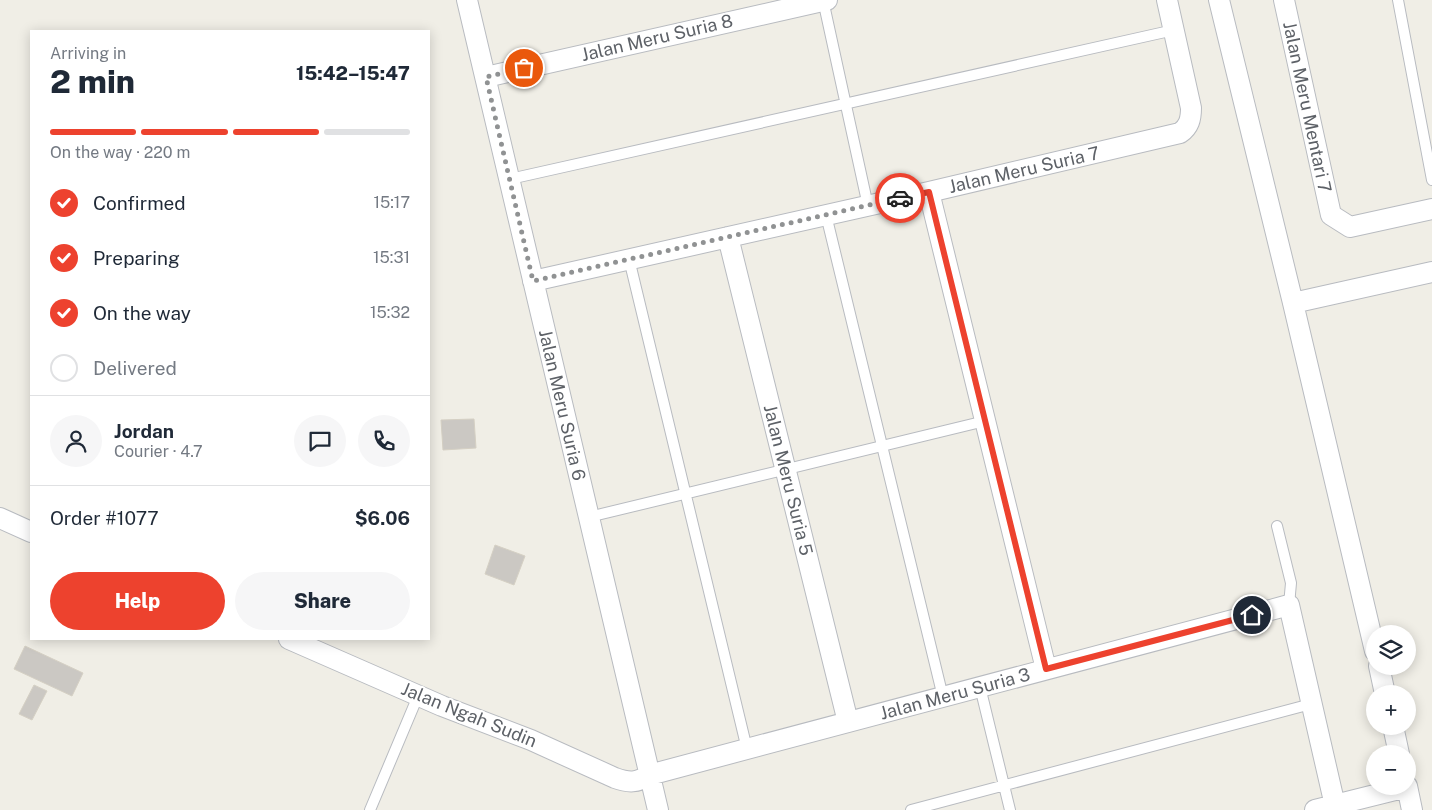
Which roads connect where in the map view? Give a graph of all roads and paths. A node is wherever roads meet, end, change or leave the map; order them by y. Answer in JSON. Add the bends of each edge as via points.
{"nodes":[{"id":1,"x":467,"y":0,"type":"edge"},
{"id":2,"x":824,"y":0,"type":"edge"},
{"id":3,"x":1167,"y":0,"type":"edge"},
{"id":4,"x":1219,"y":0,"type":"edge"},
{"id":5,"x":1284,"y":0,"type":"edge"},
{"id":6,"x":1398,"y":0,"type":"edge"},
{"id":7,"x":1174,"y":30,"type":"junction"},
{"id":8,"x":486,"y":77,"type":"junction"},
{"id":9,"x":845,"y":104,"type":"junction"},
{"id":10,"x":510,"y":179,"type":"junction"},
{"id":11,"x":1432,"y":180,"type":"edge"},
{"id":12,"x":929,"y":192,"type":"junction"},
{"id":13,"x":868,"y":206,"type":"junction"},
{"id":14,"x":1432,"y":209,"type":"edge"},
{"id":15,"x":826,"y":215,"type":"junction"},
{"id":16,"x":728,"y":237,"type":"junction"},
{"id":17,"x":629,"y":259,"type":"junction"},
{"id":18,"x":1432,"y":272,"type":"edge"},
{"id":19,"x":533,"y":281,"type":"junction"},
{"id":20,"x":1293,"y":303,"type":"junction"},
{"id":21,"x":985,"y":421,"type":"junction"},
{"id":22,"x":882,"y":446,"type":"junction"},
{"id":23,"x":786,"y":470,"type":"junction"},
{"id":24,"x":686,"y":494,"type":"junction"},
{"id":25,"x":589,"y":517,"type":"junction"},
{"id":26,"x":0,"y":518,"type":"edge"},
{"id":27,"x":1277,"y":526,"type":"dead end"},
{"id":28,"x":30,"y":532,"type":"edge"},
{"id":29,"x":1289,"y":605,"type":"junction"},
{"id":30,"x":1369,"y":625,"type":"edge"},
{"id":31,"x":292,"y":640,"type":"edge"},
{"id":32,"x":1046,"y":669,"type":"junction"},
{"id":33,"x":980,"y":687,"type":"junction"},
{"id":34,"x":418,"y":696,"type":"junction"},
{"id":35,"x":943,"y":697,"type":"junction"},
{"id":36,"x":1312,"y":704,"type":"junction"},
{"id":37,"x":848,"y":722,"type":"junction"},
{"id":38,"x":747,"y":749,"type":"junction"},
{"id":39,"x":650,"y":775,"type":"junction"},
{"id":40,"x":1004,"y":785,"type":"junction"},
{"id":41,"x":1378,"y":795,"type":"edge"},
{"id":42,"x":1409,"y":795,"type":"edge"},
{"id":43,"x":1335,"y":807,"type":"edge"},
{"id":44,"x":370,"y":810,"type":"edge"},
{"id":45,"x":658,"y":810,"type":"edge"},
{"id":46,"x":911,"y":810,"type":"edge"},
{"id":47,"x":1010,"y":810,"type":"edge"},
{"id":48,"x":1315,"y":810,"type":"edge"},
{"id":49,"x":1412,"y":810,"type":"edge"}],
"edges":[{"from":1,"to":8,"type":"street","name":"Jalan Meru Suria 6"},
{"from":2,"to":8,"type":"street","name":"Jalan Meru Suria 8"},
{"from":2,"to":9,"type":"lane"},
{"from":3,"to":7,"type":"street"},
{"from":4,"to":20,"type":"street"},
{"from":5,"to":14,"type":"street","name":"Jalan Meru Mentari 7","via":[[1331,215],[1350,227]]},
{"from":6,"to":11,"type":"lane"},
{"from":7,"to":9,"type":"lane"},
{"from":7,"to":12,"type":"street","name":"Jalan Meru Suria 7","via":[[1190,100],[1191,116],[1185,129],[1173,136]]},
{"from":8,"to":10,"type":"street","name":"Jalan Meru Suria 6"},
{"from":9,"to":10,"type":"lane"},
{"from":9,"to":13,"type":"lane"},
{"from":10,"to":19,"type":"street","name":"Jalan Meru Suria 6"},
{"from":12,"to":13,"type":"street","name":"Jalan Meru Suria 7"},
{"from":12,"to":21,"type":"street"},
{"from":13,"to":15,"type":"street","name":"Jalan Meru Suria 7"},
{"from":15,"to":16,"type":"street","name":"Jalan Meru Suria 7"},
{"from":15,"to":22,"type":"lane"},
{"from":16,"to":17,"type":"street","name":"Jalan Meru Suria 7"},
{"from":16,"to":23,"type":"street","name":"Jalan Meru Suria 5"},
{"from":17,"to":19,"type":"street","name":"Jalan Meru Suria 7"},
{"from":17,"to":24,"type":"lane"},
{"from":18,"to":20,"type":"street"},
{"from":19,"to":25,"type":"street","name":"Jalan Meru Suria 6"},
{"from":20,"to":30,"type":"street"},
{"from":21,"to":22,"type":"lane"},
{"from":21,"to":32,"type":"street"},
{"from":22,"to":23,"type":"lane"},
{"from":22,"to":35,"type":"lane"},
{"from":23,"to":24,"type":"lane"},
{"from":23,"to":37,"type":"street","name":"Jalan Meru Suria 5"},
{"from":24,"to":25,"type":"lane"},
{"from":24,"to":38,"type":"lane"},
{"from":25,"to":39,"type":"street","name":"Jalan Meru Suria 6"},
{"from":26,"to":28,"type":"street"},
{"from":27,"to":29,"type":"lane","via":[[1291,583]]},
{"from":29,"to":32,"type":"street","name":"Jalan Meru Suria 3"},
{"from":29,"to":36,"type":"street"},
{"from":31,"to":34,"type":"street","name":"Jalan Ngah Sudin"},
{"from":32,"to":33,"type":"street","name":"Jalan Meru Suria 3"},
{"from":33,"to":35,"type":"street","name":"Jalan Meru Suria 3"},
{"from":33,"to":40,"type":"lane"},
{"from":34,"to":39,"type":"street","name":"Jalan Ngah Sudin","via":[[530,740],[624,782],[640,781]]},
{"from":34,"to":44,"type":"lane"},
{"from":35,"to":37,"type":"street","name":"Jalan Meru Suria 3"},
{"from":36,"to":40,"type":"lane"},
{"from":36,"to":43,"type":"street"},
{"from":37,"to":38,"type":"street","name":"Jalan Meru Suria 3"},
{"from":38,"to":39,"type":"street","name":"Jalan Meru Suria 3"},
{"from":39,"to":45,"type":"street","name":"Jalan Meru Suria 6"},
{"from":40,"to":46,"type":"lane"},
{"from":40,"to":47,"type":"lane"},
{"from":41,"to":43,"type":"street"},
{"from":42,"to":49,"type":"street"},
{"from":43,"to":48,"type":"street"}]}
